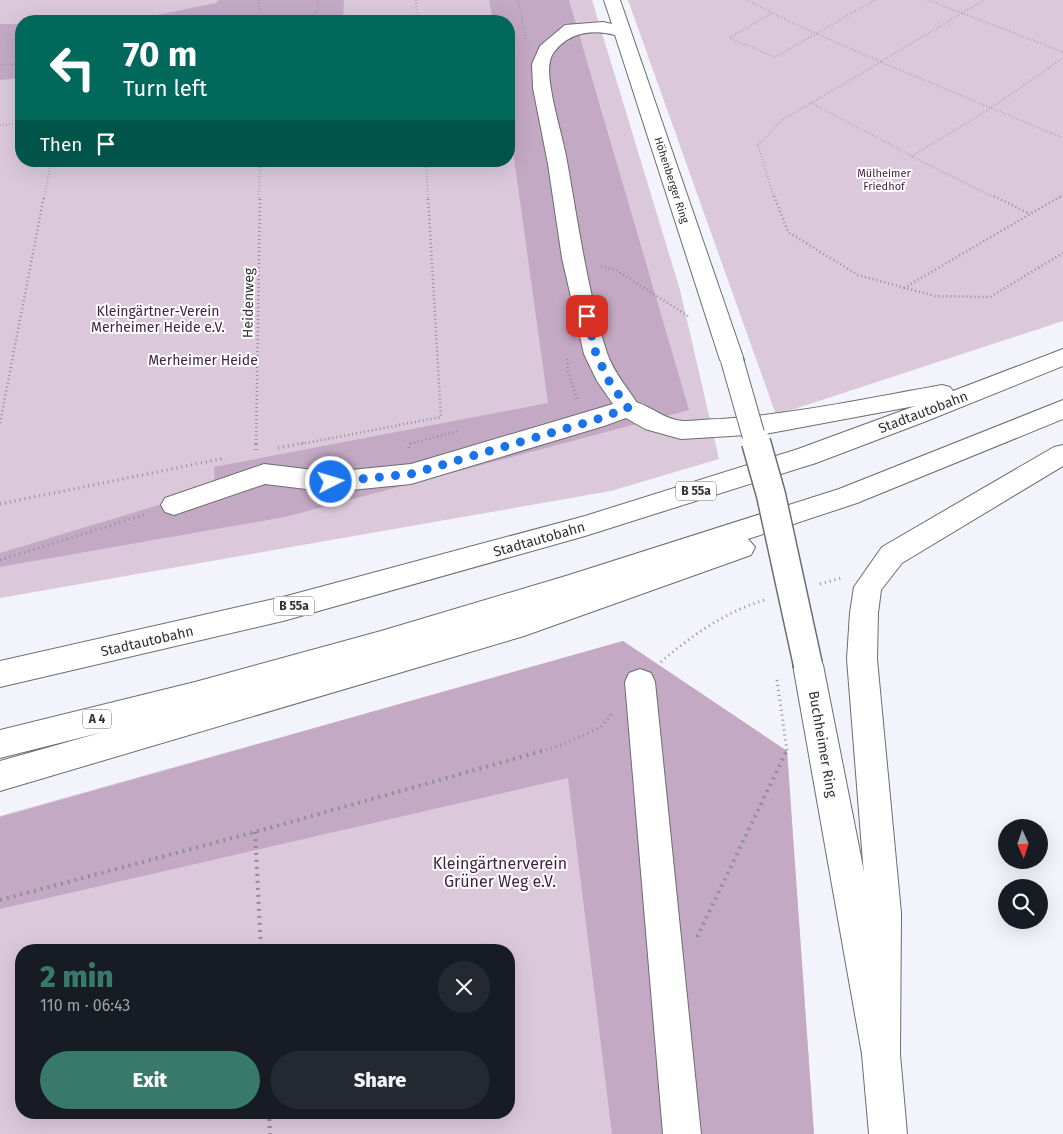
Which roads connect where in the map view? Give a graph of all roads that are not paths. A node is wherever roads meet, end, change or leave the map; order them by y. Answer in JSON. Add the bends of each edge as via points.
{"nodes":[{"id":1,"x":612,"y":0,"type":"edge"},
{"id":2,"x":623,"y":32,"type":"junction"},
{"id":3,"x":1063,"y":357,"type":"edge"},
{"id":4,"x":732,"y":360,"type":"joint"},
{"id":5,"x":995,"y":384,"type":"junction"},
{"id":6,"x":628,"y":408,"type":"junction"},
{"id":7,"x":1063,"y":409,"type":"edge"},
{"id":8,"x":1063,"y":454,"type":"edge"},
{"id":9,"x":848,"y":496,"type":"junction"},
{"id":10,"x":174,"y":506,"type":"road end"},
{"id":11,"x":0,"y":674,"type":"edge"},
{"id":12,"x":640,"y":682,"type":"road end"},
{"id":13,"x":0,"y":744,"type":"edge"},
{"id":14,"x":0,"y":776,"type":"edge"},
{"id":15,"x":881,"y":1054,"type":"junction"},
{"id":16,"x":682,"y":1134,"type":"edge"},
{"id":17,"x":888,"y":1134,"type":"edge"}],
"edges":[{"from":1,"to":2,"type":"main road","name":"Höhenberger Ring"},
{"from":2,"to":4,"type":"main road","name":"Höhenberger Ring"},
{"from":2,"to":6,"type":"main road","via":[[603,27],[571,29],[546,50],[541,64],[542,88],[573,258],[596,354],[609,381]]},
{"from":3,"to":5,"type":"main road","name":"Stadtautobahn","number":"B 55a"},
{"from":4,"to":15,"type":"main road","name":"Buchheimer Ring","bridge":true,"via":[[771,494],[808,665]]},
{"from":5,"to":6,"type":"main road","via":[[756,426],[681,430],[654,423]]},
{"from":5,"to":11,"type":"main road","name":"Stadtautobahn","number":"B 55a","via":[[807,456],[585,526],[283,610]]},
{"from":6,"to":10,"type":"main road","via":[[411,474],[331,482],[260,463]]},
{"from":7,"to":9,"type":"main road"},
{"from":8,"to":15,"type":"main road","via":[[892,555],[868,587],[862,659],[884,913]]},
{"from":9,"to":13,"type":"main road","number":"A 4","via":[[381,643],[195,695]]},
{"from":9,"to":14,"type":"main road","via":[[815,518],[694,565],[524,624]]},
{"from":12,"to":16,"type":"main road"},
{"from":15,"to":17,"type":"main road","name":"Buchheimer Ring"}]}
